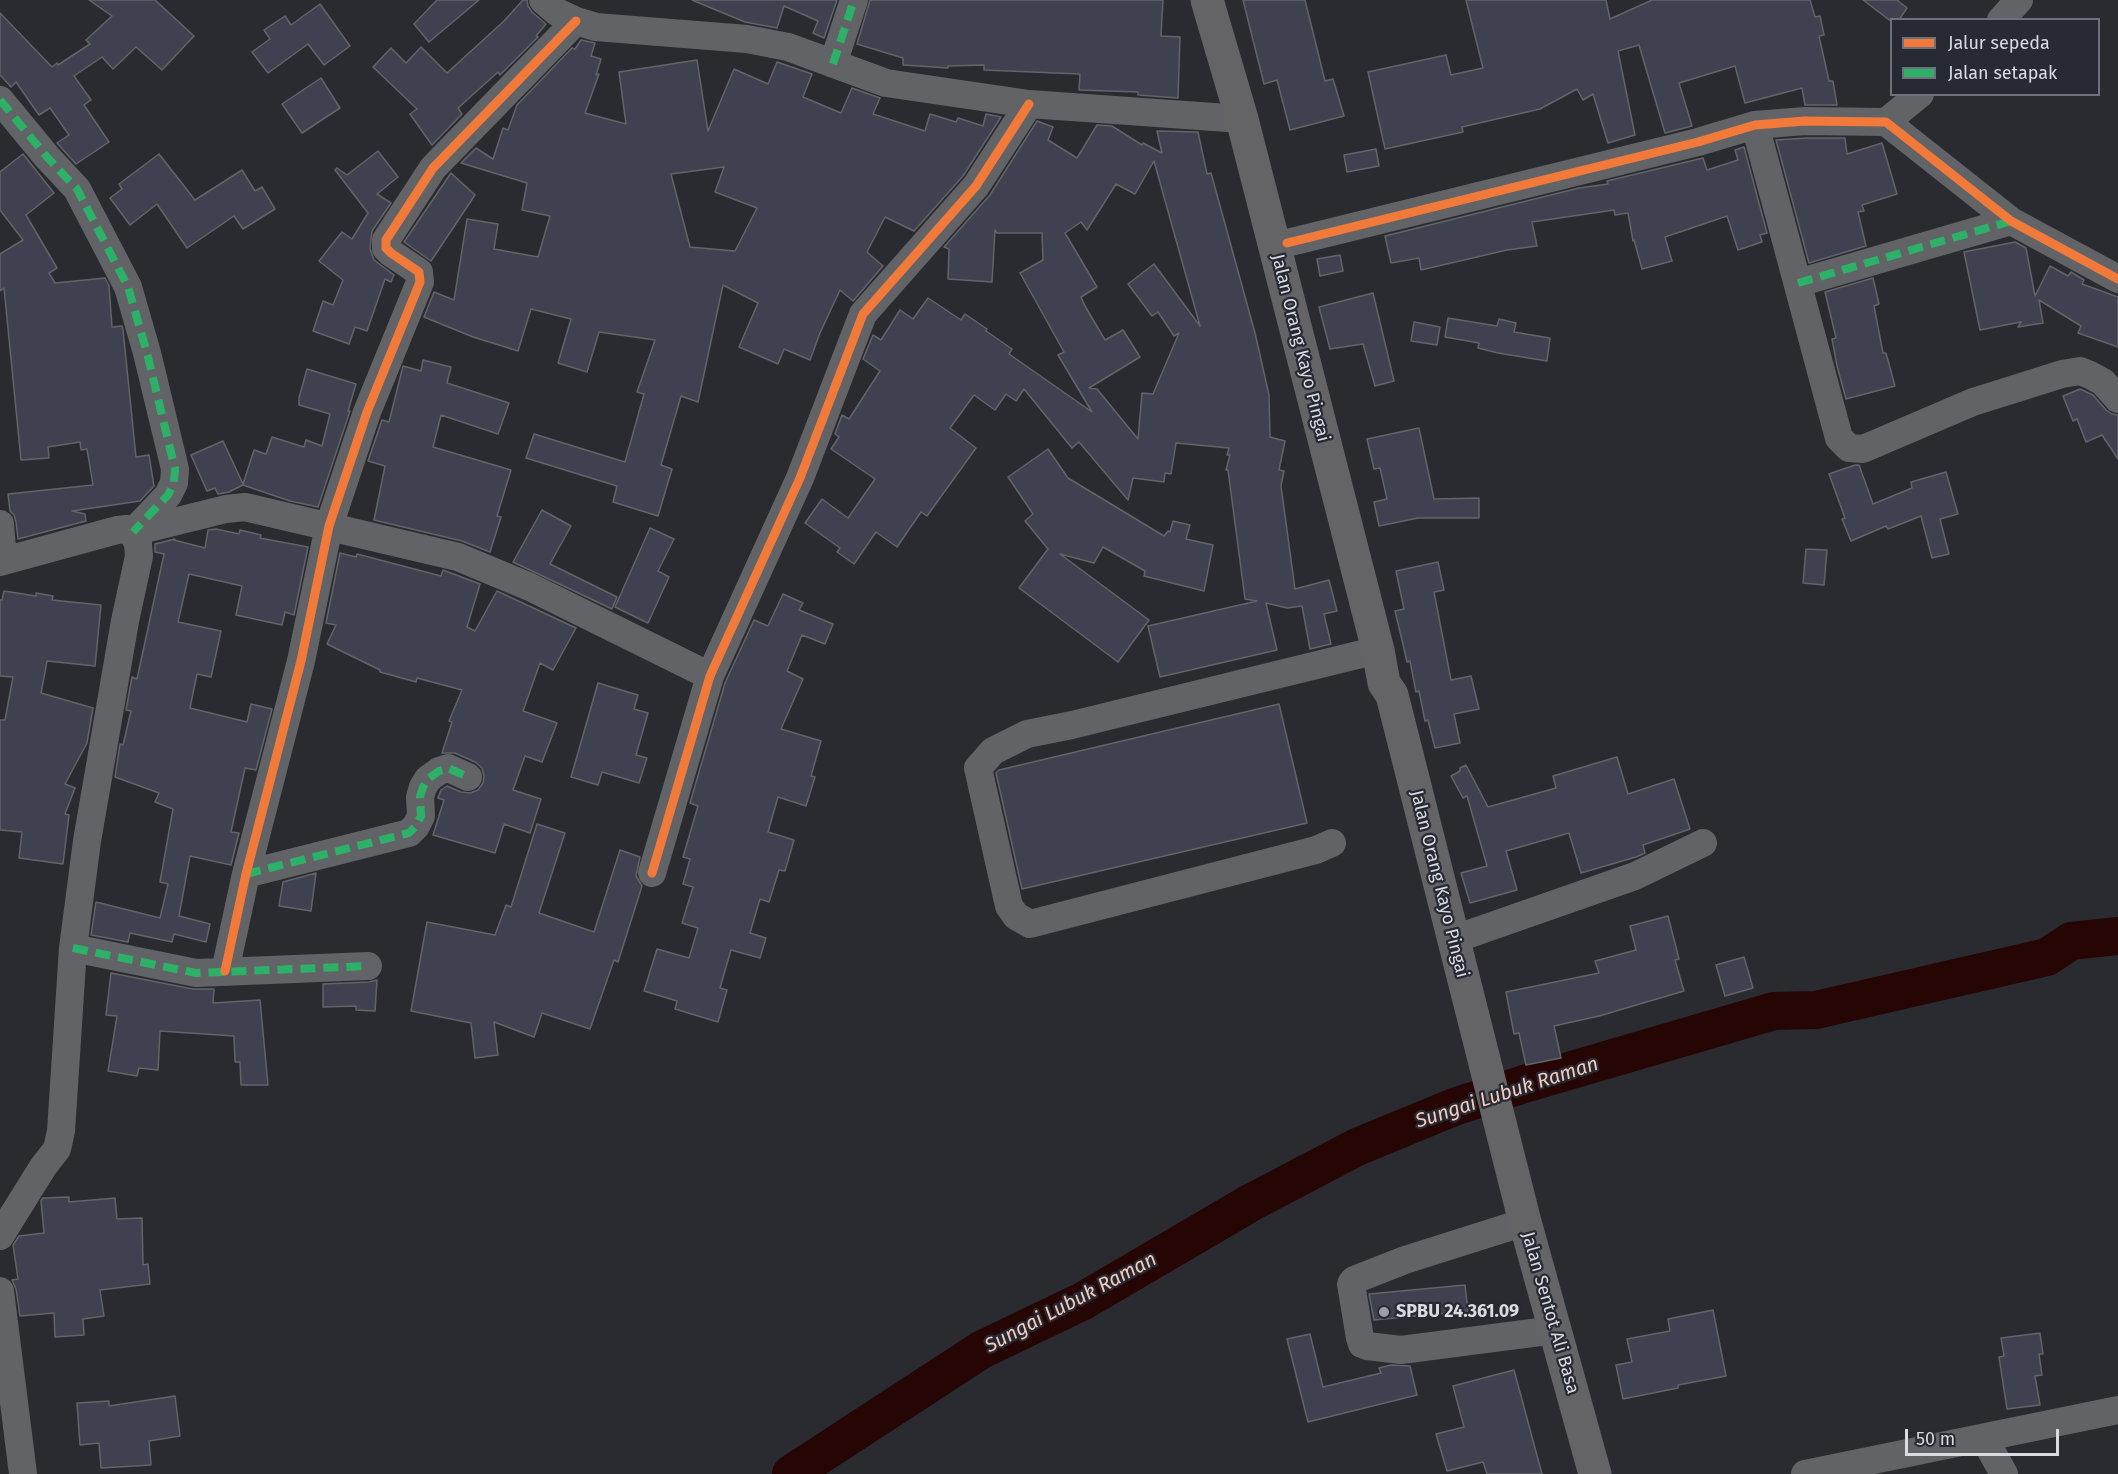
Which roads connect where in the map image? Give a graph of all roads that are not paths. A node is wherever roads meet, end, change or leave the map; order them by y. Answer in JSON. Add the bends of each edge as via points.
{"nodes":[{"id":1,"x":543,"y":0,"type":"edge"},
{"id":2,"x":854,"y":0,"type":"edge"},
{"id":3,"x":1208,"y":0,"type":"edge"},
{"id":4,"x":1225,"y":0,"type":"edge"},
{"id":5,"x":2019,"y":0,"type":"edge"},
{"id":6,"x":2003,"y":18,"type":"edge"},
{"id":7,"x":576,"y":21,"type":"junction"},
{"id":8,"x":833,"y":64,"type":"junction"},
{"id":9,"x":1918,"y":96,"type":"edge"},
{"id":10,"x":0,"y":100,"type":"edge"},
{"id":11,"x":1029,"y":104,"type":"junction"},
{"id":12,"x":1242,"y":119,"type":"junction"},
{"id":13,"x":1886,"y":122,"type":"junction"},
{"id":14,"x":1755,"y":125,"type":"junction"},
{"id":15,"x":2011,"y":221,"type":"junction"},
{"id":16,"x":1287,"y":243,"type":"junction"},
{"id":17,"x":2118,"y":279,"type":"edge"},
{"id":18,"x":1798,"y":283,"type":"junction"},
{"id":19,"x":2118,"y":399,"type":"edge"},
{"id":20,"x":0,"y":524,"type":"edge"},
{"id":21,"x":329,"y":526,"type":"junction"},
{"id":22,"x":133,"y":532,"type":"junction"},
{"id":23,"x":1,"y":561,"type":"edge"},
{"id":24,"x":1378,"y":650,"type":"junction"},
{"id":25,"x":710,"y":676,"type":"junction"},
{"id":26,"x":1392,"y":695,"type":"junction"},
{"id":27,"x":468,"y":777,"type":"dead end"},
{"id":28,"x":1332,"y":843,"type":"dead end"},
{"id":29,"x":1703,"y":843,"type":"dead end"},
{"id":30,"x":652,"y":873,"type":"dead end"},
{"id":31,"x":246,"y":874,"type":"junction"},
{"id":32,"x":1452,"y":940,"type":"junction"},
{"id":33,"x":73,"y":948,"type":"junction"},
{"id":34,"x":368,"y":966,"type":"dead end"},
{"id":35,"x":225,"y":971,"type":"junction"},
{"id":36,"x":1508,"y":1152,"type":"joint"},
{"id":37,"x":1525,"y":1222,"type":"junction"},
{"id":38,"x":0,"y":1236,"type":"edge"},
{"id":39,"x":0,"y":1291,"type":"edge"},
{"id":40,"x":1555,"y":1330,"type":"junction"},
{"id":41,"x":3,"y":1334,"type":"edge"},
{"id":42,"x":2118,"y":1410,"type":"edge"},
{"id":43,"x":1984,"y":1438,"type":"junction"},
{"id":44,"x":22,"y":1474,"type":"edge"},
{"id":45,"x":1595,"y":1474,"type":"edge"},
{"id":46,"x":1805,"y":1474,"type":"edge"},
{"id":47,"x":2004,"y":1474,"type":"edge"}],
"edges":[{"from":1,"to":7,"type":"street"},
{"from":2,"to":8,"type":"street"},
{"from":3,"to":12,"type":"main road","name":"Jalan Orang Kayo Pingai"},
{"from":4,"to":16,"type":"main road","name":"Jalan Orang Kayo Pingai"},
{"from":5,"to":6,"type":"street"},
{"from":7,"to":8,"type":"street","via":[[597,27],[747,39],[788,47]]},
{"from":7,"to":21,"type":"street","via":[[433,168],[386,240],[391,254],[419,272],[420,282],[367,412]]},
{"from":8,"to":11,"type":"street","via":[[886,83]]},
{"from":9,"to":13,"type":"street"},
{"from":10,"to":22,"type":"street","via":[[77,189],[128,286],[175,470],[168,495]]},
{"from":11,"to":12,"type":"street"},
{"from":11,"to":25,"type":"street","via":[[976,186],[863,314],[800,478]]},
{"from":12,"to":24,"type":"main road","name":"Jalan Orang Kayo Pingai"},
{"from":13,"to":14,"type":"street"},
{"from":13,"to":15,"type":"street"},
{"from":14,"to":16,"type":"street"},
{"from":14,"to":18,"type":"street"},
{"from":15,"to":17,"type":"street"},
{"from":15,"to":18,"type":"street"},
{"from":16,"to":26,"type":"main road","name":"Jalan Orang Kayo Pingai","via":[[1398,679]]},
{"from":18,"to":19,"type":"street","via":[[1839,438],[1850,448],[1863,449],[1973,402],[2080,371],[2103,382]]},
{"from":20,"to":23,"type":"street"},
{"from":21,"to":22,"type":"street","via":[[245,507]]},
{"from":21,"to":25,"type":"street","via":[[458,556]]},
{"from":21,"to":31,"type":"street","via":[[301,661]]},
{"from":22,"to":23,"type":"street","via":[[117,530]]},
{"from":22,"to":33,"type":"street","via":[[139,556],[91,818]]},
{"from":24,"to":26,"type":"main road","name":"Jalan Orang Kayo Pingai","via":[[1384,683]]},
{"from":24,"to":28,"type":"street","via":[[1027,734],[993,751],[978,768],[1009,906],[1016,916],[1030,924]]},
{"from":25,"to":30,"type":"street"},
{"from":26,"to":32,"type":"main road","name":"Jalan Orang Kayo Pingai"},
{"from":27,"to":31,"type":"street","via":[[448,768],[428,780],[420,797],[421,816],[409,833]]},
{"from":29,"to":32,"type":"street","via":[[1635,876]]},
{"from":31,"to":35,"type":"street"},
{"from":32,"to":36,"type":"main road","name":"Jalan Orang Kayo Pingai"},
{"from":33,"to":35,"type":"street","via":[[196,973]]},
{"from":33,"to":38,"type":"street","via":[[57,1149]]},
{"from":34,"to":35,"type":"street"},
{"from":36,"to":37,"type":"main road","name":"Jalan Sentot Ali Basa"},
{"from":37,"to":40,"type":"main road","name":"Jalan Sentot Ali Basa"},
{"from":37,"to":40,"type":"street","via":[[1354,1280],[1351,1284],[1360,1338],[1367,1346],[1401,1350]]},
{"from":39,"to":41,"type":"street"},
{"from":40,"to":45,"type":"main road","name":"Jalan Sentot Ali Basa"},
{"from":41,"to":44,"type":"street"},
{"from":42,"to":43,"type":"street"},
{"from":43,"to":46,"type":"street"},
{"from":43,"to":47,"type":"street"}]}
